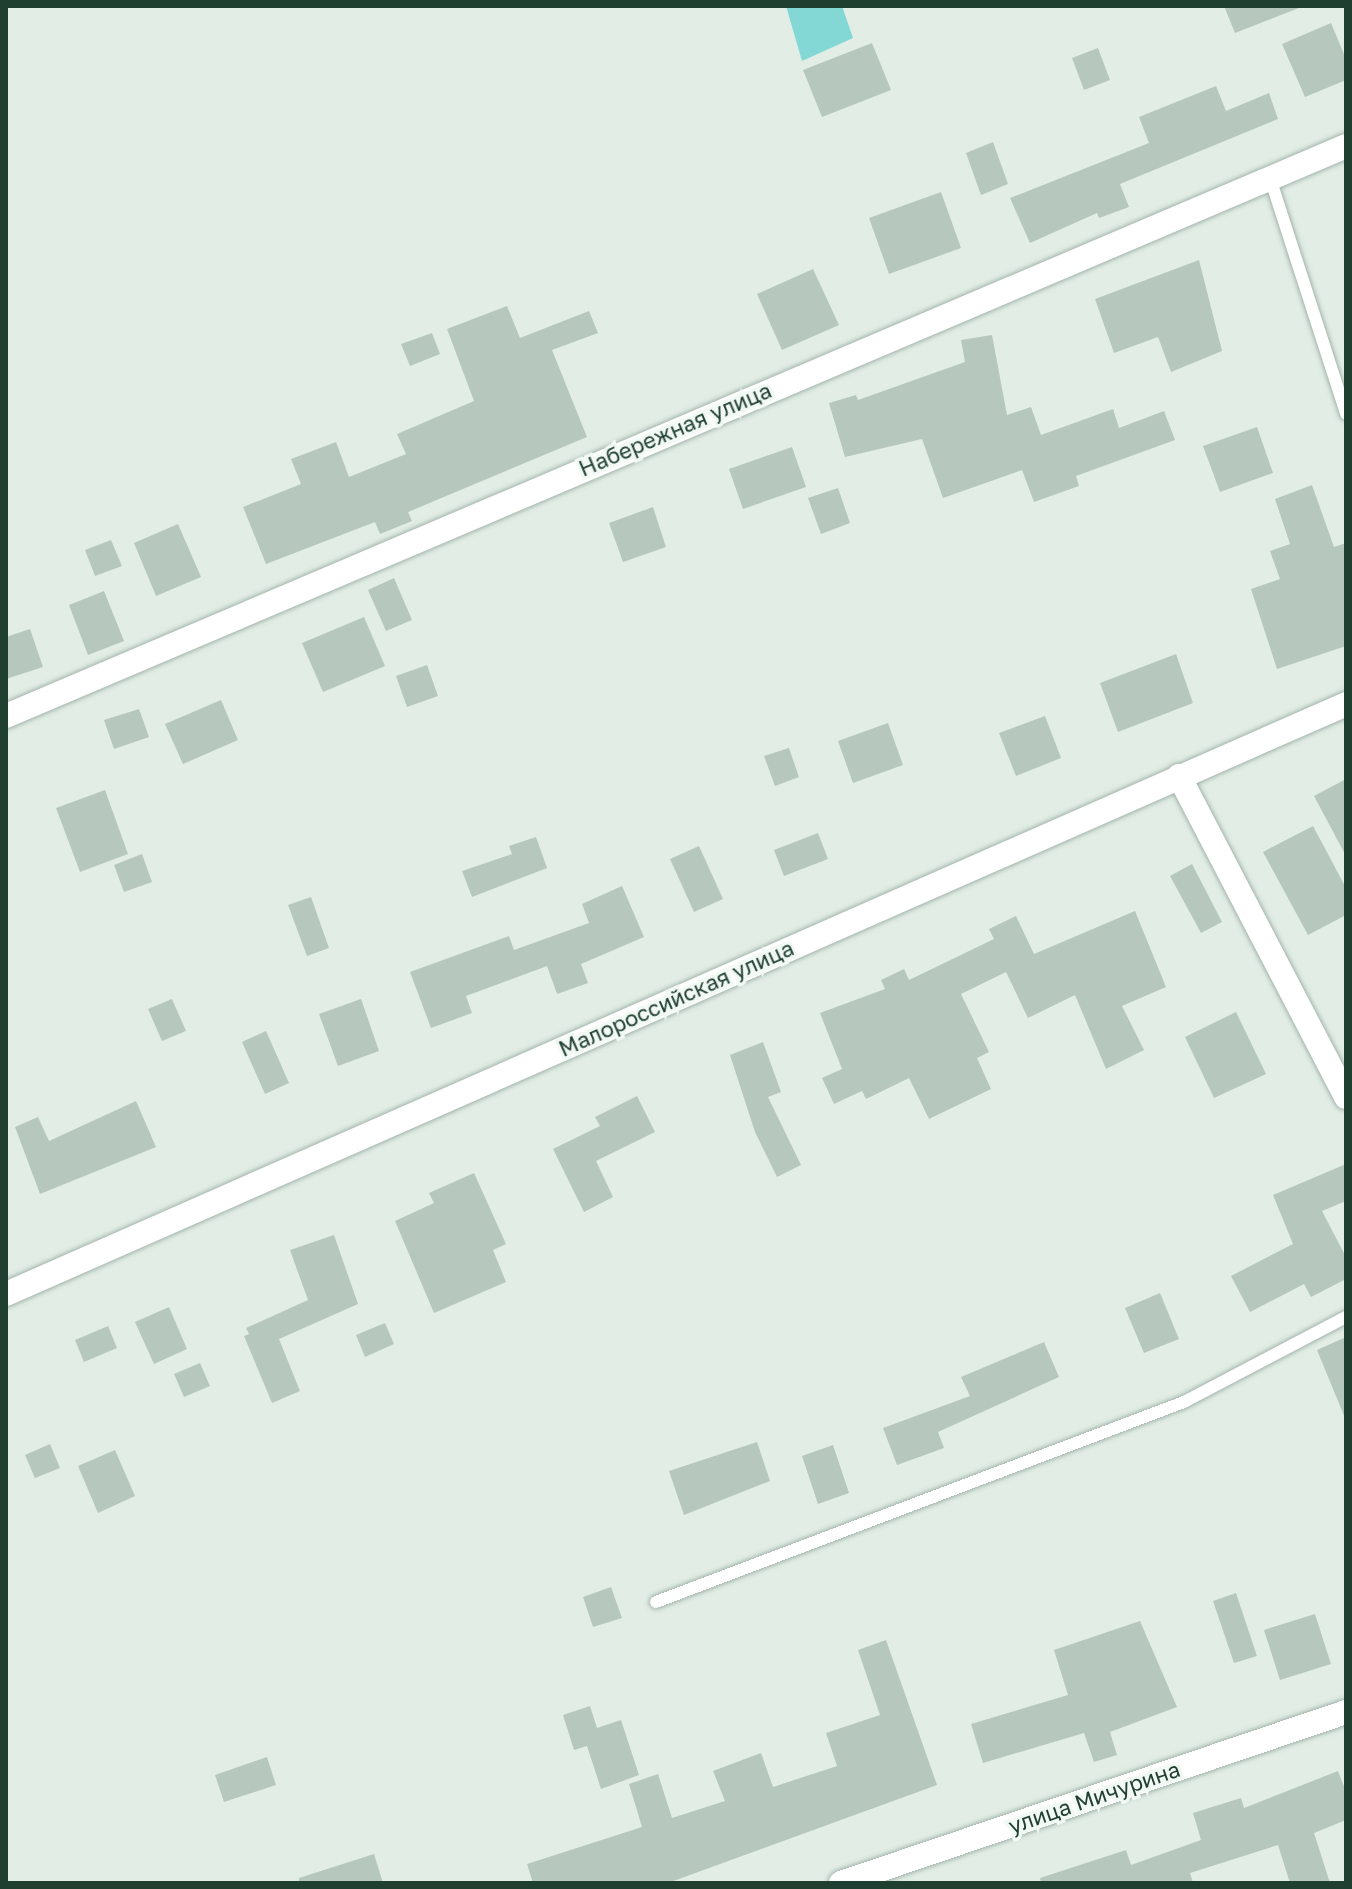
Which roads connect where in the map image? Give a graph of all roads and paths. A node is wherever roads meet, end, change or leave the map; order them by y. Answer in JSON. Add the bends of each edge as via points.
{"nodes":[{"id":1,"x":1346,"y":146,"type":"edge"},
{"id":2,"x":1270,"y":178,"type":"junction"},
{"id":3,"x":1346,"y":414,"type":"edge"},
{"id":4,"x":1346,"y":704,"type":"edge"},
{"id":5,"x":6,"y":716,"type":"edge"},
{"id":6,"x":1179,"y":776,"type":"junction"},
{"id":7,"x":1346,"y":1097,"type":"edge"},
{"id":8,"x":6,"y":1294,"type":"edge"},
{"id":9,"x":1346,"y":1317,"type":"edge"},
{"id":10,"x":656,"y":1602,"type":"dead end"},
{"id":11,"x":1346,"y":1712,"type":"edge"},
{"id":12,"x":841,"y":1883,"type":"edge"}],
"edges":[{"from":1,"to":2,"type":"street","name":"Набережная улица"},
{"from":2,"to":3,"type":"lane"},
{"from":2,"to":5,"type":"street","name":"Набережная улица"},
{"from":4,"to":6,"type":"street","name":"Малороссийская улица"},
{"from":6,"to":7,"type":"street"},
{"from":6,"to":8,"type":"street","name":"Малороссийская улица"},
{"from":9,"to":10,"type":"lane","via":[[1184,1402]]},
{"from":11,"to":12,"type":"street","name":"улица Мичурина"}]}
